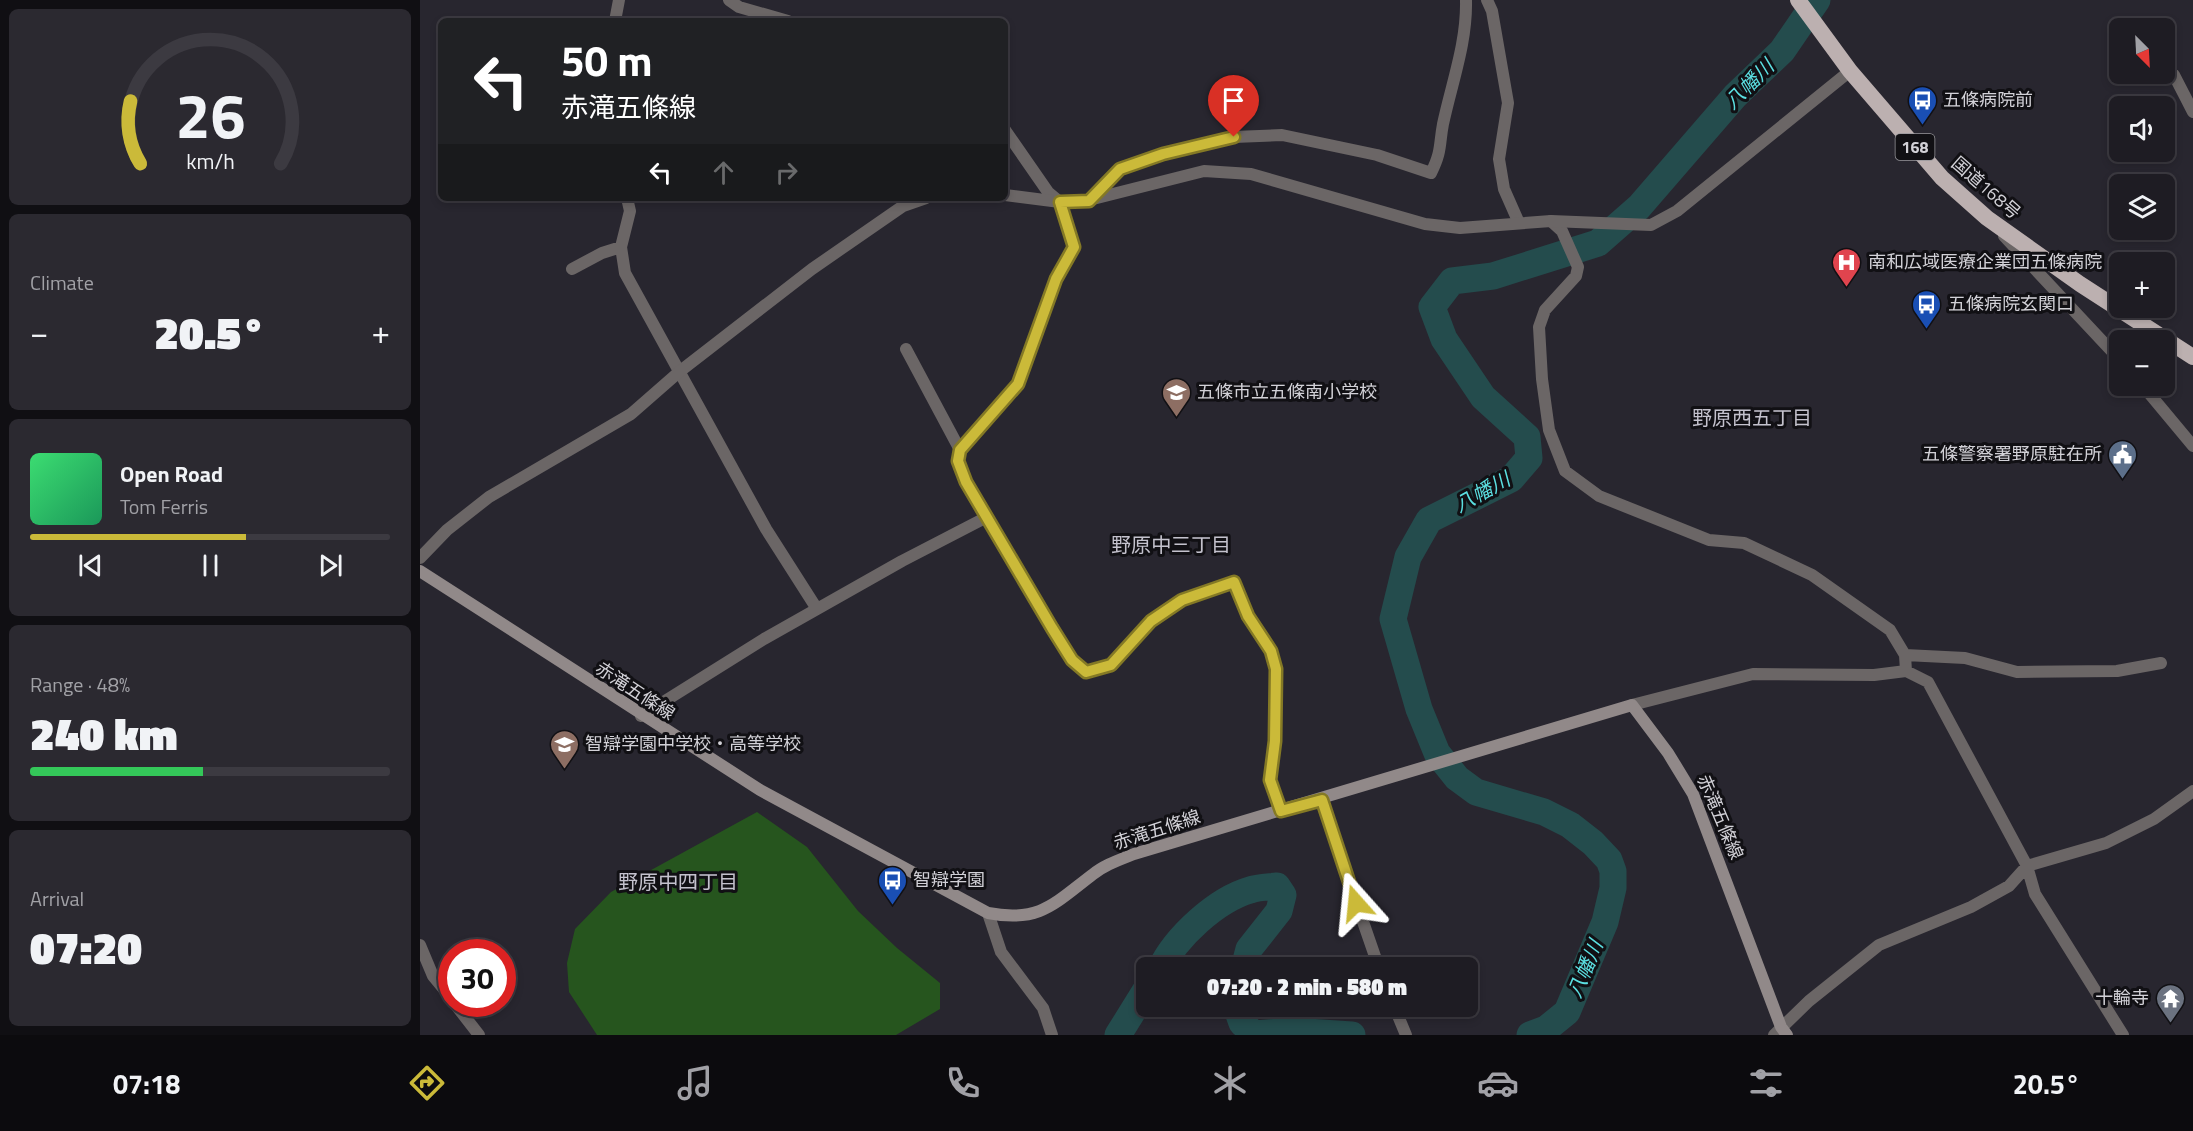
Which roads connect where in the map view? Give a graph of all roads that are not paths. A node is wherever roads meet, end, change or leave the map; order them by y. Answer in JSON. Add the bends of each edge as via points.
{"nodes":[{"id":1,"x":619,"y":0,"type":"edge"},
{"id":2,"x":729,"y":0,"type":"edge"},
{"id":3,"x":1466,"y":0,"type":"edge"},
{"id":4,"x":1486,"y":0,"type":"edge"},
{"id":5,"x":1800,"y":4,"type":"edge"},
{"id":6,"x":755,"y":5,"type":"edge"},
{"id":7,"x":616,"y":18,"type":"edge"},
{"id":8,"x":783,"y":18,"type":"edge"},
{"id":9,"x":1850,"y":71,"type":"junction"},
{"id":10,"x":2175,"y":77,"type":"edge"},
{"id":11,"x":2193,"y":112,"type":"edge"},
{"id":12,"x":1008,"y":134,"type":"edge"},
{"id":13,"x":1008,"y":195,"type":"edge"},
{"id":14,"x":628,"y":201,"type":"edge"},
{"id":15,"x":917,"y":201,"type":"edge"},
{"id":16,"x":1089,"y":201,"type":"junction"},
{"id":17,"x":1060,"y":202,"type":"junction"},
{"id":18,"x":1987,"y":218,"type":"junction"},
{"id":19,"x":1551,"y":221,"type":"junction"},
{"id":20,"x":1519,"y":223,"type":"junction"},
{"id":21,"x":621,"y":248,"type":"junction"},
{"id":22,"x":572,"y":269,"type":"dead end"},
{"id":23,"x":2109,"y":348,"type":"edge"},
{"id":24,"x":906,"y":349,"type":"dead end"},
{"id":25,"x":2193,"y":357,"type":"edge"},
{"id":26,"x":679,"y":372,"type":"junction"},
{"id":27,"x":2151,"y":396,"type":"edge"},
{"id":28,"x":2193,"y":446,"type":"edge"},
{"id":29,"x":960,"y":450,"type":"junction"},
{"id":30,"x":987,"y":517,"type":"junction"},
{"id":31,"x":420,"y":558,"type":"edge"},
{"id":32,"x":420,"y":571,"type":"edge"},
{"id":33,"x":818,"y":609,"type":"junction"},
{"id":34,"x":1905,"y":655,"type":"junction"},
{"id":35,"x":2161,"y":663,"type":"dead end"},
{"id":36,"x":1906,"y":671,"type":"junction"},
{"id":37,"x":1632,"y":705,"type":"junction"},
{"id":38,"x":641,"y":716,"type":"junction"},
{"id":39,"x":2193,"y":791,"type":"edge"},
{"id":40,"x":1322,"y":800,"type":"junction"},
{"id":41,"x":1281,"y":811,"type":"junction"},
{"id":42,"x":2027,"y":866,"type":"junction"},
{"id":43,"x":988,"y":913,"type":"junction"},
{"id":44,"x":420,"y":945,"type":"edge"},
{"id":45,"x":1375,"y":957,"type":"edge"},
{"id":46,"x":438,"y":981,"type":"edge"},
{"id":47,"x":465,"y":1017,"type":"edge"},
{"id":48,"x":1398,"y":1017,"type":"edge"},
{"id":49,"x":1781,"y":1032,"type":"edge"},
{"id":50,"x":1405,"y":1033,"type":"edge"},
{"id":51,"x":479,"y":1035,"type":"edge"},
{"id":52,"x":1052,"y":1035,"type":"edge"},
{"id":53,"x":2123,"y":1035,"type":"edge"}],
"edges":[{"from":1,"to":7,"type":"street"},
{"from":2,"to":6,"type":"street","via":[[739,7]]},
{"from":3,"to":16,"type":"street","via":[[1466,22],[1443,125],[1441,153],[1431,173],[1377,155],[1282,135],[1234,137],[1120,169]]},
{"from":4,"to":20,"type":"street","via":[[1499,42],[1508,103],[1499,159],[1504,189]]},
{"from":5,"to":9,"type":"highway","name":"国道168号","number":"168"},
{"from":6,"to":8,"type":"street"},
{"from":9,"to":18,"type":"highway","name":"国道168号","number":"168","via":[[1942,178]]},
{"from":9,"to":19,"type":"street","via":[[1677,211],[1651,225]]},
{"from":10,"to":11,"type":"street"},
{"from":12,"to":17,"type":"street","via":[[1048,192]]},
{"from":13,"to":17,"type":"street"},
{"from":14,"to":21,"type":"street","via":[[630,211]]},
{"from":15,"to":26,"type":"street","via":[[903,206],[812,269]]},
{"from":16,"to":17,"type":"street"},
{"from":16,"to":20,"type":"street","via":[[1204,171],[1225,170],[1425,224],[1460,228]]},
{"from":17,"to":29,"type":"street","via":[[1074,247],[1056,279],[1018,384]]},
{"from":18,"to":23,"type":"street"},
{"from":18,"to":25,"type":"highway","name":"国道168号","number":"168"},
{"from":19,"to":20,"type":"street"},
{"from":19,"to":34,"type":"street","via":[[1565,238],[1578,267],[1576,276],[1545,310],[1539,327],[1549,430],[1565,471],[1599,496],[1709,540],[1744,543],[1812,575],[1890,630]]},
{"from":21,"to":22,"type":"street"},
{"from":21,"to":26,"type":"street","via":[[625,273]]},
{"from":24,"to":29,"type":"street"},
{"from":26,"to":31,"type":"street","via":[[631,414],[489,497],[447,530]]},
{"from":26,"to":33,"type":"street","via":[[766,529]]},
{"from":27,"to":28,"type":"street"},
{"from":29,"to":30,"type":"street","via":[[958,461],[966,482]]},
{"from":30,"to":33,"type":"street"},
{"from":30,"to":41,"type":"street","via":[[1072,660],[1086,672],[1111,665],[1151,621],[1182,600],[1234,582],[1248,616],[1271,651],[1276,669],[1270,780]]},
{"from":32,"to":38,"type":"main road","name":"赤滝五條線"},
{"from":33,"to":38,"type":"street","via":[[698,678]]},
{"from":34,"to":35,"type":"street","via":[[1965,658],[2017,672],[2118,670]]},
{"from":34,"to":36,"type":"street"},
{"from":36,"to":37,"type":"street","via":[[1874,675],[1753,674]]},
{"from":36,"to":42,"type":"street","via":[[1928,682]]},
{"from":37,"to":40,"type":"main road","name":"赤滝五條線"},
{"from":37,"to":49,"type":"main road","name":"赤滝五條線","via":[[1693,794]]},
{"from":38,"to":43,"type":"main road","name":"赤滝五條線","via":[[760,790]]},
{"from":39,"to":42,"type":"street","via":[[2154,819],[2106,843]]},
{"from":40,"to":41,"type":"main road","name":"赤滝五條線"},
{"from":40,"to":45,"type":"street"},
{"from":41,"to":43,"type":"main road","name":"赤滝五條線","via":[[1112,862],[1053,906],[1028,916]]},
{"from":42,"to":49,"type":"street","via":[[2009,886],[1971,907],[1879,945]]},
{"from":42,"to":53,"type":"street","via":[[2035,894]]},
{"from":43,"to":52,"type":"street","via":[[1001,952],[1043,1008]]},
{"from":44,"to":46,"type":"street"},
{"from":47,"to":51,"type":"street"},
{"from":48,"to":50,"type":"street"}]}
